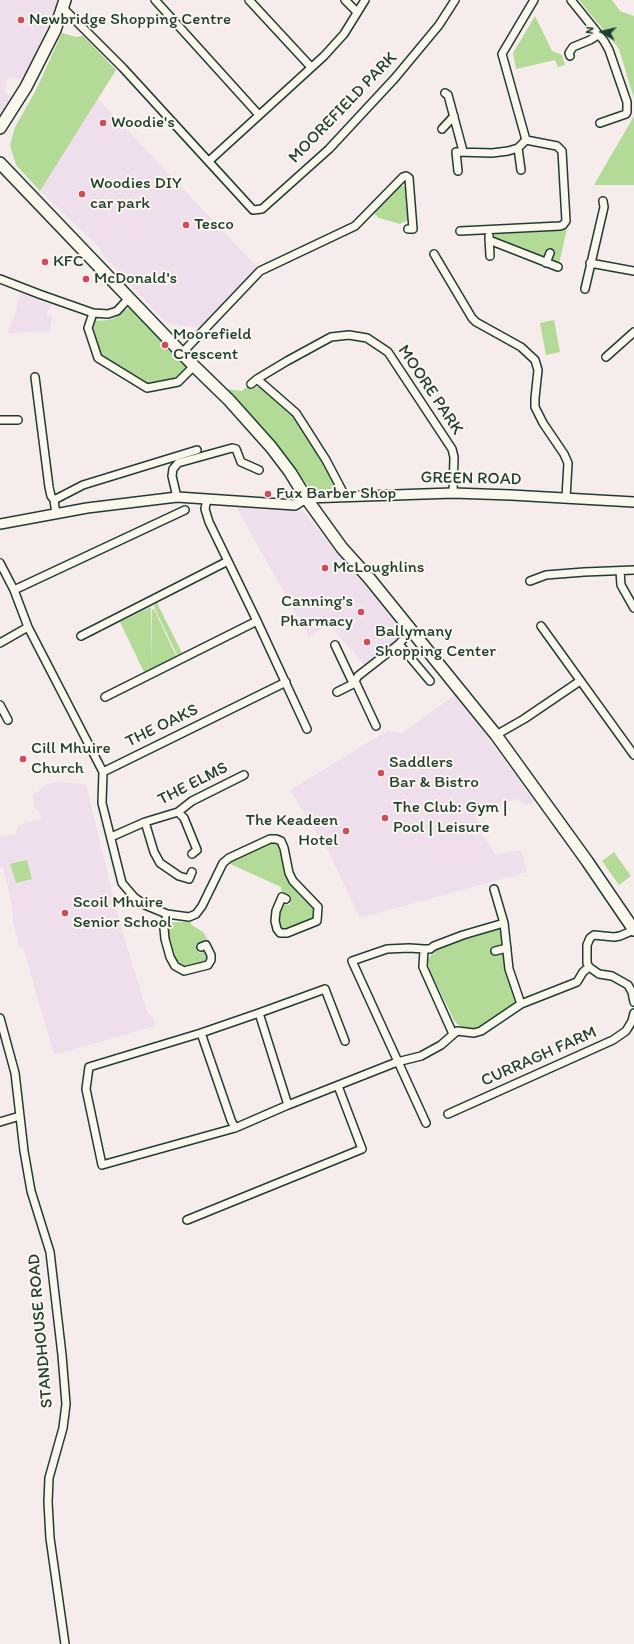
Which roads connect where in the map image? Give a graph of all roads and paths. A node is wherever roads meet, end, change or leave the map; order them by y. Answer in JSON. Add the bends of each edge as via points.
{"nodes":[{"id":1,"x":155,"y":0,"type":"edge"},
{"id":2,"x":249,"y":0,"type":"edge"},
{"id":3,"x":345,"y":0,"type":"edge"},
{"id":4,"x":365,"y":0,"type":"edge"},
{"id":5,"x":455,"y":0,"type":"edge"},
{"id":6,"x":534,"y":0,"type":"edge"},
{"id":7,"x":571,"y":0,"type":"edge"},
{"id":8,"x":64,"y":4,"type":"edge"},
{"id":9,"x":357,"y":12,"type":"junction"},
{"id":10,"x":598,"y":35,"type":"junction"},
{"id":11,"x":570,"y":56,"type":"dead end"},
{"id":12,"x":311,"y":68,"type":"junction"},
{"id":13,"x":445,"y":93,"type":"dead end"},
{"id":14,"x":259,"y":115,"type":"junction"},
{"id":15,"x":454,"y":116,"type":"junction"},
{"id":16,"x":600,"y":123,"type":"dead end"},
{"id":17,"x":0,"y":128,"type":"edge"},
{"id":18,"x":442,"y":130,"type":"dead end"},
{"id":19,"x":526,"y":140,"type":"junction"},
{"id":20,"x":518,"y":148,"type":"junction"},
{"id":21,"x":463,"y":151,"type":"junction"},
{"id":22,"x":209,"y":161,"type":"junction"},
{"id":23,"x":0,"y":163,"type":"edge"},
{"id":24,"x":521,"y":170,"type":"dead end"},
{"id":25,"x":458,"y":171,"type":"dead end"},
{"id":26,"x":603,"y":201,"type":"dead end"},
{"id":27,"x":489,"y":230,"type":"junction"},
{"id":28,"x":411,"y":231,"type":"dead end"},
{"id":29,"x":460,"y":231,"type":"dead end"},
{"id":30,"x":489,"y":240,"type":"junction"},
{"id":31,"x":550,"y":253,"type":"dead end"},
{"id":32,"x":434,"y":254,"type":"dead end"},
{"id":33,"x":490,"y":256,"type":"dead end"},
{"id":34,"x":546,"y":262,"type":"junction"},
{"id":35,"x":590,"y":263,"type":"junction"},
{"id":36,"x":558,"y":267,"type":"dead end"},
{"id":37,"x":634,"y":271,"type":"edge"},
{"id":38,"x":0,"y":279,"type":"edge"},
{"id":39,"x":585,"y":288,"type":"dead end"},
{"id":40,"x":129,"y":298,"type":"junction"},
{"id":41,"x":93,"y":313,"type":"junction"},
{"id":42,"x":634,"y":332,"type":"edge"},
{"id":43,"x":182,"y":353,"type":"junction"},
{"id":44,"x":607,"y":353,"type":"dead end"},
{"id":45,"x":194,"y":366,"type":"junction"},
{"id":46,"x":35,"y":377,"type":"dead end"},
{"id":47,"x":257,"y":379,"type":"junction"},
{"id":48,"x":251,"y":384,"type":"dead end"},
{"id":49,"x":0,"y":420,"type":"edge"},
{"id":50,"x":18,"y":420,"type":"dead end"},
{"id":51,"x":197,"y":450,"type":"dead end"},
{"id":52,"x":259,"y":470,"type":"dead end"},
{"id":53,"x":453,"y":493,"type":"junction"},
{"id":54,"x":345,"y":496,"type":"junction"},
{"id":55,"x":176,"y":497,"type":"junction"},
{"id":56,"x":306,"y":498,"type":"junction"},
{"id":57,"x":566,"y":498,"type":"junction"},
{"id":58,"x":207,"y":499,"type":"junction"},
{"id":59,"x":54,"y":500,"type":"junction"},
{"id":60,"x":634,"y":502,"type":"edge"},
{"id":61,"x":185,"y":510,"type":"dead end"},
{"id":62,"x":56,"y":514,"type":"junction"},
{"id":63,"x":0,"y":524,"type":"edge"},
{"id":64,"x":228,"y":561,"type":"junction"},
{"id":65,"x":0,"y":563,"type":"edge"},
{"id":66,"x":634,"y":570,"type":"edge"},
{"id":67,"x":620,"y":571,"type":"junction"},
{"id":68,"x":530,"y":581,"type":"dead end"},
{"id":69,"x":14,"y":590,"type":"junction"},
{"id":70,"x":634,"y":608,"type":"edge"},
{"id":71,"x":257,"y":621,"type":"junction"},
{"id":72,"x":541,"y":626,"type":"dead end"},
{"id":73,"x":28,"y":627,"type":"junction"},
{"id":74,"x":411,"y":630,"type":"junction"},
{"id":75,"x":81,"y":636,"type":"dead end"},
{"id":76,"x":0,"y":643,"type":"edge"},
{"id":77,"x":399,"y":644,"type":"junction"},
{"id":78,"x":335,"y":645,"type":"dead end"},
{"id":79,"x":430,"y":681,"type":"dead end"},
{"id":80,"x":580,"y":681,"type":"junction"},
{"id":81,"x":286,"y":682,"type":"junction"},
{"id":82,"x":354,"y":682,"type":"junction"},
{"id":83,"x":337,"y":692,"type":"dead end"},
{"id":84,"x":106,"y":696,"type":"dead end"},
{"id":85,"x":0,"y":705,"type":"edge"},
{"id":86,"x":8,"y":720,"type":"dead end"},
{"id":87,"x":376,"y":726,"type":"dead end"},
{"id":88,"x":307,"y":729,"type":"dead end"},
{"id":89,"x":496,"y":735,"type":"junction"},
{"id":90,"x":634,"y":756,"type":"edge"},
{"id":91,"x":103,"y":772,"type":"junction"},
{"id":92,"x":244,"y":775,"type":"dead end"},
{"id":93,"x":178,"y":812,"type":"junction"},
{"id":94,"x":145,"y":822,"type":"junction"},
{"id":95,"x":111,"y":837,"type":"junction"},
{"id":96,"x":192,"y":854,"type":"dead end"},
{"id":97,"x":192,"y":872,"type":"dead end"},
{"id":98,"x":494,"y":889,"type":"dead end"},
{"id":99,"x":286,"y":899,"type":"dead end"},
{"id":100,"x":167,"y":914,"type":"junction"},
{"id":101,"x":504,"y":923,"type":"junction"},
{"id":102,"x":634,"y":930,"type":"edge"},
{"id":103,"x":201,"y":947,"type":"dead end"},
{"id":104,"x":507,"y":948,"type":"junction"},
{"id":105,"x":424,"y":949,"type":"junction"},
{"id":106,"x":494,"y":951,"type":"dead end"},
{"id":107,"x":589,"y":967,"type":"junction"},
{"id":108,"x":634,"y":1002,"type":"edge"},
{"id":109,"x":521,"y":1004,"type":"junction"},
{"id":110,"x":259,"y":1013,"type":"junction"},
{"id":111,"x":634,"y":1016,"type":"edge"},
{"id":112,"x":0,"y":1018,"type":"edge"},
{"id":113,"x":201,"y":1032,"type":"junction"},
{"id":114,"x":453,"y":1034,"type":"junction"},
{"id":115,"x":345,"y":1041,"type":"dead end"},
{"id":116,"x":398,"y":1062,"type":"junction"},
{"id":117,"x":338,"y":1086,"type":"junction"},
{"id":118,"x":288,"y":1105,"type":"junction"},
{"id":119,"x":448,"y":1114,"type":"dead end"},
{"id":120,"x":20,"y":1116,"type":"junction"},
{"id":121,"x":0,"y":1122,"type":"edge"},
{"id":122,"x":426,"y":1123,"type":"dead end"},
{"id":123,"x":235,"y":1128,"type":"junction"},
{"id":124,"x":187,"y":1220,"type":"dead end"},
{"id":125,"x":65,"y":1644,"type":"edge"}],
"edges":[{"from":1,"to":14,"type":"street"},
{"from":2,"to":12,"type":"street"},
{"from":3,"to":9,"type":"street"},
{"from":4,"to":9,"type":"street"},
{"from":5,"to":22,"type":"street","name":"MOOREFIELD PARK","via":[[439,25],[395,78],[329,149],[262,209],[253,210]]},
{"from":6,"to":19,"type":"street","via":[[502,54]]},
{"from":7,"to":10,"type":"street"},
{"from":8,"to":17,"type":"main road","via":[[55,30],[26,87]]},
{"from":8,"to":22,"type":"street","name":"MOOREFIELD PARK"},
{"from":9,"to":12,"type":"street","via":[[344,34]]},
{"from":10,"to":11,"type":"street","via":[[573,47]]},
{"from":10,"to":16,"type":"street","via":[[609,50],[628,110],[626,114]]},
{"from":12,"to":14,"type":"street"},
{"from":13,"to":15,"type":"street","via":[[448,95]]},
{"from":14,"to":22,"type":"street"},
{"from":15,"to":18,"type":"street"},
{"from":15,"to":21,"type":"street"},
{"from":19,"to":20,"type":"street"},
{"from":19,"to":27,"type":"street","via":[[557,146],[562,151],[566,221],[560,226]]},
{"from":20,"to":21,"type":"street","via":[[492,153]]},
{"from":20,"to":24,"type":"street"},
{"from":21,"to":25,"type":"street","via":[[456,152]]},
{"from":23,"to":40,"type":"main road"},
{"from":26,"to":35,"type":"street","via":[[604,207]]},
{"from":27,"to":29,"type":"street"},
{"from":27,"to":30,"type":"street"},
{"from":28,"to":43,"type":"street","via":[[409,178],[406,176],[355,226],[260,272]]},
{"from":30,"to":33,"type":"street"},
{"from":30,"to":34,"type":"street"},
{"from":31,"to":34,"type":"street"},
{"from":32,"to":57,"type":"street","via":[[476,322],[521,347],[535,360],[538,370],[536,407],[568,463]]},
{"from":34,"to":36,"type":"street"},
{"from":35,"to":37,"type":"street"},
{"from":35,"to":39,"type":"street"},
{"from":38,"to":41,"type":"street"},
{"from":40,"to":41,"type":"street","via":[[117,311],[108,314]]},
{"from":40,"to":43,"type":"main road"},
{"from":41,"to":45,"type":"street","via":[[88,328],[98,358],[147,388],[178,382]]},
{"from":42,"to":44,"type":"street"},
{"from":43,"to":45,"type":"main road"},
{"from":45,"to":56,"type":"main road","via":[[266,441]]},
{"from":46,"to":59,"type":"street","via":[[48,487]]},
{"from":47,"to":48,"type":"street","name":"MOORE PARK"},
{"from":47,"to":53,"type":"street","name":"MOORE PARK","via":[[331,337],[348,335],[367,338],[388,352],[452,449]]},
{"from":47,"to":54,"type":"street","via":[[296,413]]},
{"from":49,"to":50,"type":"street"},
{"from":51,"to":59,"type":"street","via":[[83,484]]},
{"from":52,"to":55,"type":"street","via":[[241,462],[236,448],[178,464],[173,469],[172,476]]},
{"from":53,"to":54,"type":"street","name":"GREEN ROAD"},
{"from":53,"to":57,"type":"street","name":"GREEN ROAD"},
{"from":54,"to":56,"type":"street","name":"GREEN ROAD"},
{"from":55,"to":58,"type":"street","name":"GREEN ROAD"},
{"from":55,"to":62,"type":"street","name":"GREEN ROAD"},
{"from":56,"to":58,"type":"street","name":"GREEN ROAD","via":[[295,505]]},
{"from":56,"to":74,"type":"main road","via":[[342,548]]},
{"from":57,"to":60,"type":"street","name":"GREEN ROAD"},
{"from":58,"to":64,"type":"street","via":[[205,509],[209,522]]},
{"from":59,"to":62,"type":"street"},
{"from":61,"to":69,"type":"street"},
{"from":62,"to":63,"type":"street","name":"GREEN ROAD"},
{"from":64,"to":71,"type":"street"},
{"from":64,"to":75,"type":"street"},
{"from":65,"to":69,"type":"street"},
{"from":66,"to":67,"type":"street"},
{"from":67,"to":68,"type":"street","via":[[546,575]]},
{"from":67,"to":70,"type":"street","via":[[621,585]]},
{"from":69,"to":73,"type":"street"},
{"from":71,"to":81,"type":"street"},
{"from":71,"to":84,"type":"street"},
{"from":72,"to":80,"type":"street"},
{"from":73,"to":76,"type":"street"},
{"from":73,"to":91,"type":"street"},
{"from":74,"to":77,"type":"street"},
{"from":74,"to":89,"type":"main road"},
{"from":77,"to":79,"type":"street"},
{"from":77,"to":82,"type":"street","via":[[358,676]]},
{"from":78,"to":82,"type":"street"},
{"from":80,"to":89,"type":"street"},
{"from":80,"to":90,"type":"street"},
{"from":81,"to":88,"type":"street"},
{"from":81,"to":91,"type":"street","name":"THE OAKS"},
{"from":82,"to":83,"type":"street"},
{"from":82,"to":87,"type":"street"},
{"from":85,"to":86,"type":"street"},
{"from":89,"to":102,"type":"main road"},
{"from":91,"to":95,"type":"street","via":[[102,803]]},
{"from":92,"to":93,"type":"street","name":"THE ELMS","via":[[192,801]]},
{"from":93,"to":94,"type":"street","name":"THE ELMS"},
{"from":93,"to":96,"type":"street","via":[[184,818],[198,850]]},
{"from":94,"to":95,"type":"street","name":"THE ELMS"},
{"from":94,"to":97,"type":"street","via":[[160,863],[179,876],[189,879]]},
{"from":95,"to":100,"type":"street","via":[[122,883],[139,901]]},
{"from":98,"to":101,"type":"street"},
{"from":99,"to":100,"type":"street","via":[[282,897],[276,911],[277,929],[280,933],[287,933],[317,921],[318,907],[293,882],[281,841],[270,839],[223,862],[196,914]]},
{"from":100,"to":103,"type":"street","via":[[165,939],[175,966],[184,971],[208,965],[211,955],[206,945]]},
{"from":101,"to":104,"type":"street"},
{"from":101,"to":105,"type":"street"},
{"from":102,"to":107,"type":"street","via":[[620,936],[594,935],[590,938],[587,945]]},
{"from":104,"to":106,"type":"street"},
{"from":104,"to":109,"type":"street","via":[[509,969]]},
{"from":105,"to":114,"type":"street","via":[[423,967]]},
{"from":105,"to":116,"type":"street","via":[[387,950],[352,961]]},
{"from":107,"to":108,"type":"street","via":[[600,974],[621,979],[632,992]]},
{"from":107,"to":109,"type":"street","via":[[577,982]]},
{"from":109,"to":114,"type":"street","via":[[481,1031],[457,1031]]},
{"from":110,"to":113,"type":"street"},
{"from":110,"to":115,"type":"street","via":[[325,989]]},
{"from":110,"to":118,"type":"street"},
{"from":111,"to":119,"type":"street","name":"CURRAGH FARM","via":[[626,1031],[613,1040]]},
{"from":112,"to":120,"type":"street","name":"STANDHOUSE ROAD","via":[[15,1072]]},
{"from":113,"to":123,"type":"street"},
{"from":113,"to":123,"type":"street","via":[[89,1067],[86,1089],[102,1165]]},
{"from":114,"to":116,"type":"street","via":[[441,1045],[421,1056]]},
{"from":116,"to":117,"type":"street"},
{"from":116,"to":122,"type":"street"},
{"from":117,"to":118,"type":"street"},
{"from":117,"to":124,"type":"street","via":[[362,1149]]},
{"from":118,"to":123,"type":"street"},
{"from":120,"to":121,"type":"street"},
{"from":120,"to":125,"type":"street","name":"STANDHOUSE ROAD","via":[[32,1191],[50,1252],[66,1404],[63,1428],[49,1478],[48,1502],[50,1538]]}]}
